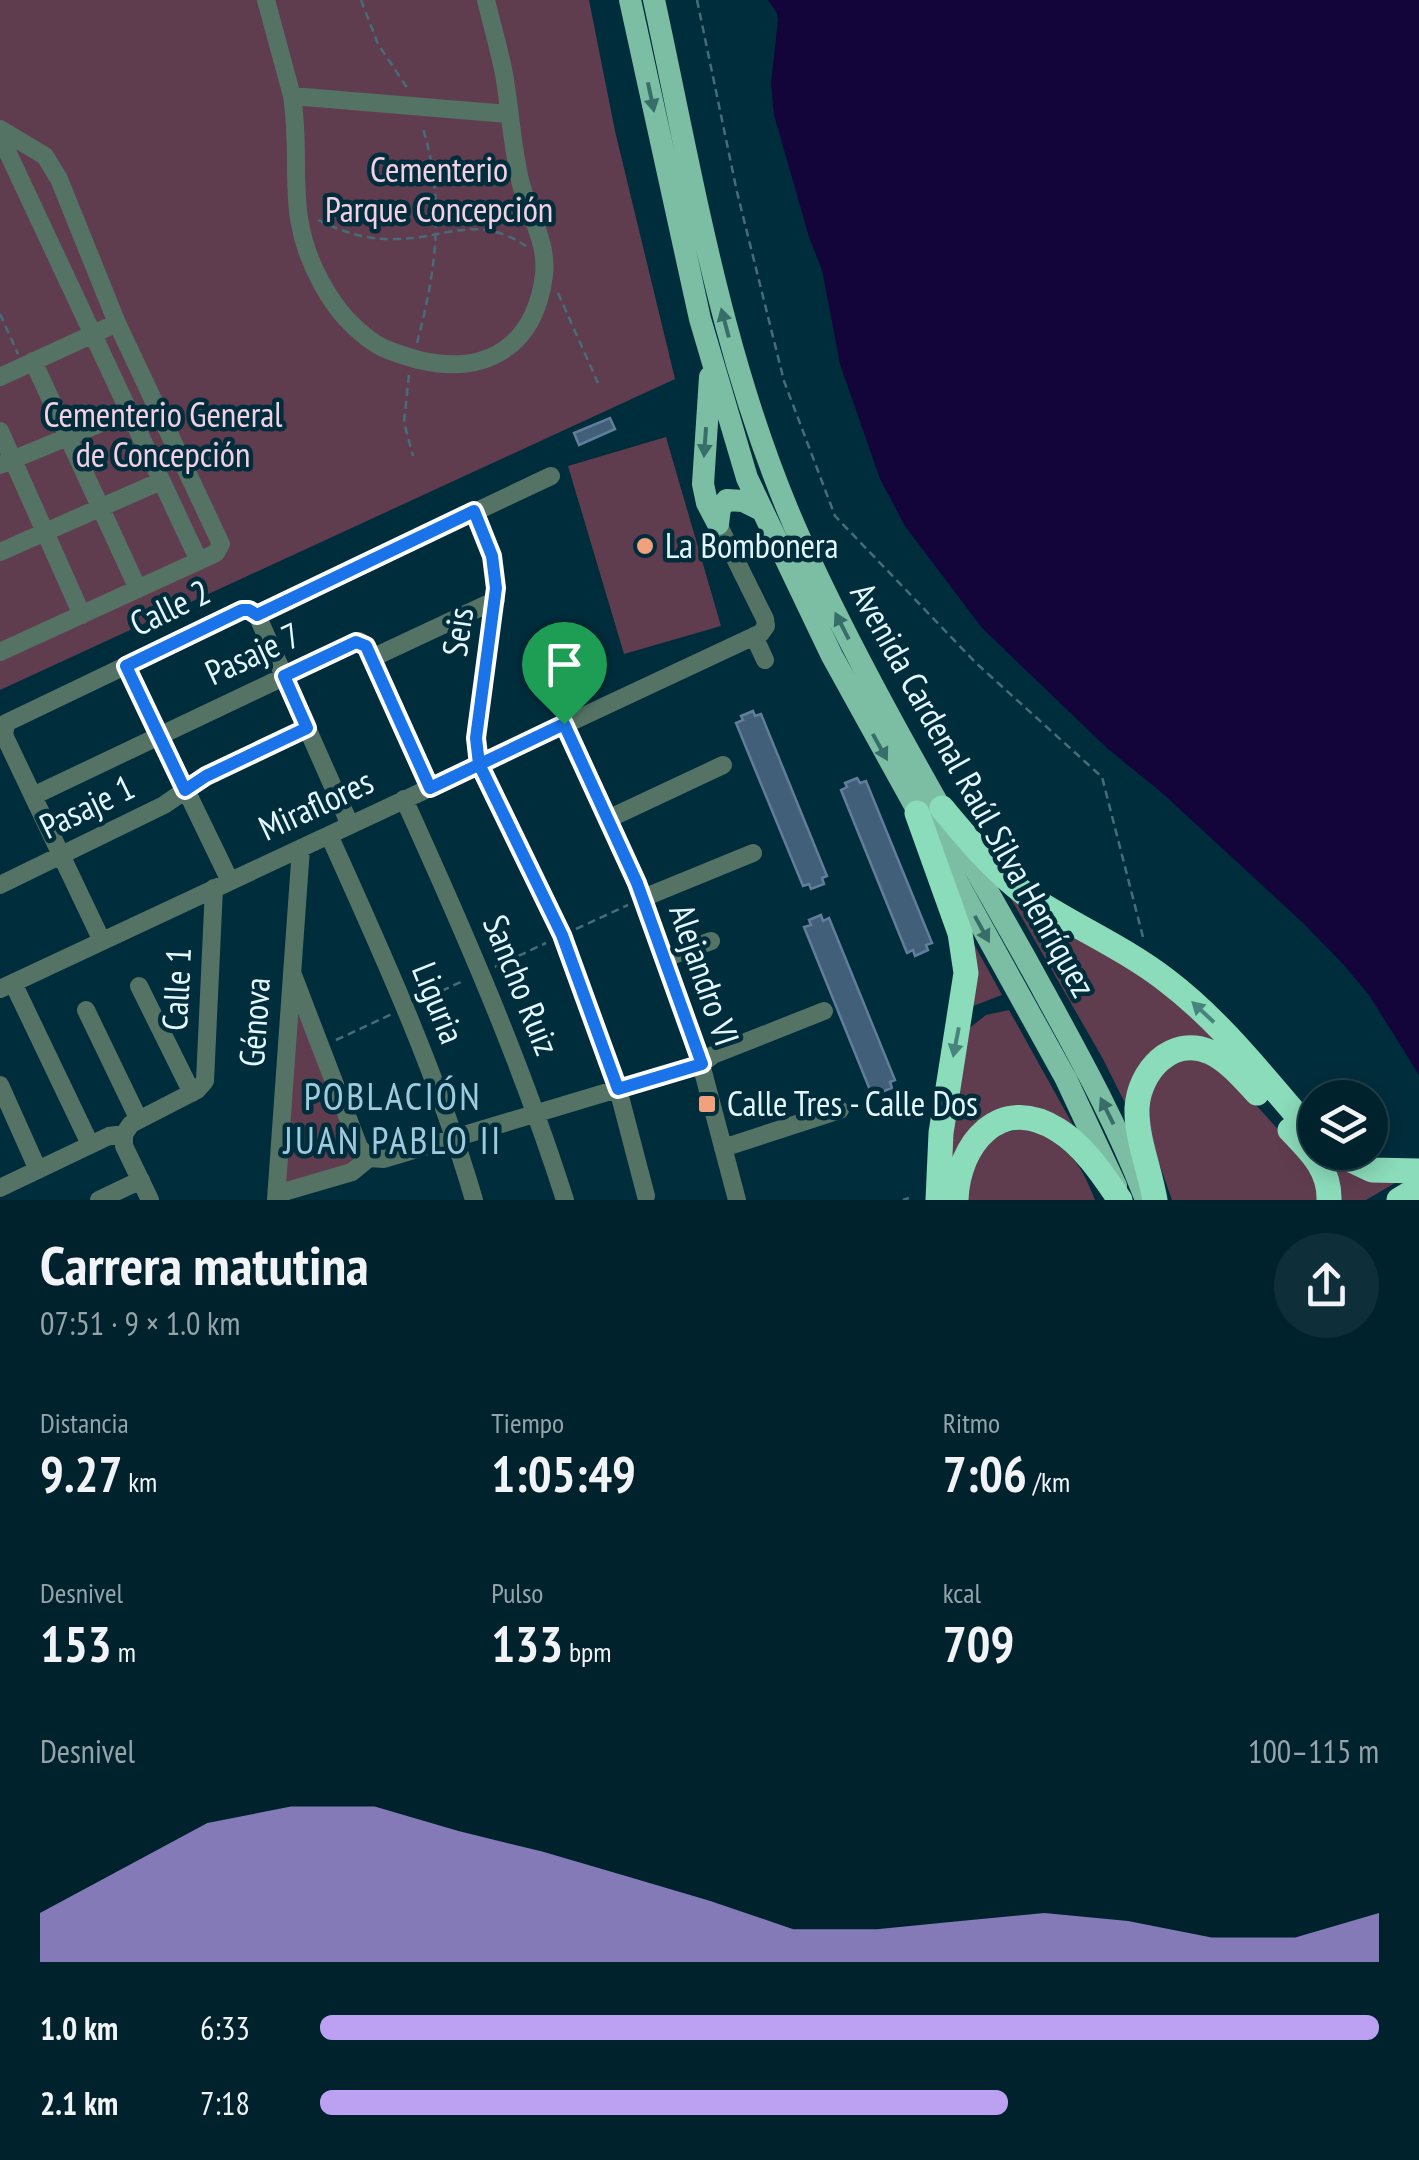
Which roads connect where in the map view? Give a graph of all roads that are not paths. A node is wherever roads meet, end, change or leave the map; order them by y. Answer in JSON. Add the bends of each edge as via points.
{"nodes":[{"id":1,"x":266,"y":0,"type":"edge"},
{"id":2,"x":486,"y":0,"type":"edge"},
{"id":3,"x":636,"y":0,"type":"edge"},
{"id":4,"x":292,"y":96,"type":"junction"},
{"id":5,"x":508,"y":114,"type":"junction"},
{"id":6,"x":0,"y":132,"type":"edge"},
{"id":7,"x":36,"y":151,"type":"junction"},
{"id":8,"x":6,"y":164,"type":"edge"},
{"id":9,"x":117,"y":323,"type":"junction"},
{"id":10,"x":91,"y":335,"type":"junction"},
{"id":11,"x":711,"y":358,"type":"junction"},
{"id":12,"x":28,"y":364,"type":"junction"},
{"id":13,"x":0,"y":376,"type":"edge"},
{"id":14,"x":128,"y":412,"type":"junction"},
{"id":15,"x":0,"y":431,"type":"edge"},
{"id":16,"x":68,"y":437,"type":"junction"},
{"id":17,"x":6,"y":462,"type":"edge"},
{"id":18,"x":551,"y":476,"type":"dead end"},
{"id":19,"x":160,"y":481,"type":"junction"},
{"id":20,"x":99,"y":507,"type":"junction"},
{"id":21,"x":761,"y":510,"type":"junction"},
{"id":22,"x":474,"y":511,"type":"junction"},
{"id":23,"x":718,"y":524,"type":"junction"},
{"id":24,"x":46,"y":532,"type":"junction"},
{"id":25,"x":0,"y":552,"type":"edge"},
{"id":26,"x":208,"y":557,"type":"junction"},
{"id":27,"x":138,"y":589,"type":"junction"},
{"id":28,"x":496,"y":600,"type":"junction"},
{"id":29,"x":82,"y":615,"type":"junction"},
{"id":30,"x":257,"y":615,"type":"junction"},
{"id":31,"x":760,"y":631,"type":"junction"},
{"id":32,"x":2,"y":647,"type":"edge"},
{"id":33,"x":372,"y":658,"type":"junction"},
{"id":34,"x":765,"y":660,"type":"dead end"},
{"id":35,"x":126,"y":666,"type":"junction"},
{"id":36,"x":284,"y":676,"type":"junction"},
{"id":37,"x":564,"y":724,"type":"junction"},
{"id":38,"x":307,"y":728,"type":"junction"},
{"id":39,"x":160,"y":735,"type":"junction"},
{"id":40,"x":7,"y":759,"type":"edge"},
{"id":41,"x":479,"y":764,"type":"junction"},
{"id":42,"x":722,"y":766,"type":"dead end"},
{"id":43,"x":430,"y":788,"type":"junction"},
{"id":44,"x":185,"y":790,"type":"junction"},
{"id":45,"x":33,"y":796,"type":"junction"},
{"id":46,"x":404,"y":799,"type":"junction"},
{"id":47,"x":930,"y":811,"type":"junction"},
{"id":48,"x":608,"y":819,"type":"junction"},
{"id":49,"x":350,"y":825,"type":"junction"},
{"id":50,"x":329,"y":835,"type":"junction"},
{"id":51,"x":301,"y":848,"type":"junction"},
{"id":52,"x":753,"y":853,"type":"dead end"},
{"id":53,"x":61,"y":856,"type":"junction"},
{"id":54,"x":0,"y":885,"type":"edge"},
{"id":55,"x":222,"y":885,"type":"junction"},
{"id":56,"x":643,"y":898,"type":"junction"},
{"id":57,"x":102,"y":941,"type":"junction"},
{"id":58,"x":711,"y":941,"type":"dead end"},
{"id":59,"x":664,"y":958,"type":"junction"},
{"id":60,"x":292,"y":971,"type":"junction"},
{"id":61,"x":6,"y":986,"type":"edge"},
{"id":62,"x":138,"y":986,"type":"dead end"},
{"id":63,"x":86,"y":1010,"type":"dead end"},
{"id":64,"x":824,"y":1011,"type":"dead end"},
{"id":65,"x":702,"y":1064,"type":"junction"},
{"id":66,"x":0,"y":1085,"type":"edge"},
{"id":67,"x":618,"y":1089,"type":"junction"},
{"id":68,"x":195,"y":1092,"type":"junction"},
{"id":69,"x":840,"y":1110,"type":"dead end"},
{"id":70,"x":537,"y":1114,"type":"junction"},
{"id":71,"x":1298,"y":1116,"type":"edge"},
{"id":72,"x":139,"y":1120,"type":"junction"},
{"id":73,"x":124,"y":1134,"type":"junction"},
{"id":74,"x":456,"y":1138,"type":"junction"},
{"id":75,"x":90,"y":1144,"type":"junction"},
{"id":76,"x":724,"y":1148,"type":"junction"},
{"id":77,"x":370,"y":1158,"type":"junction"},
{"id":78,"x":38,"y":1170,"type":"junction"},
{"id":79,"x":1372,"y":1170,"type":"edge"},
{"id":80,"x":1417,"y":1177,"type":"edge"},
{"id":81,"x":141,"y":1180,"type":"junction"},
{"id":82,"x":0,"y":1188,"type":"edge"},
{"id":83,"x":646,"y":1196,"type":"dead end"},
{"id":84,"x":277,"y":1197,"type":"edge"},
{"id":85,"x":99,"y":1200,"type":"edge"},
{"id":86,"x":150,"y":1200,"type":"edge"},
{"id":87,"x":474,"y":1200,"type":"edge"},
{"id":88,"x":565,"y":1200,"type":"edge"},
{"id":89,"x":737,"y":1200,"type":"edge"},
{"id":90,"x":938,"y":1200,"type":"edge"},
{"id":91,"x":956,"y":1200,"type":"edge"},
{"id":92,"x":1121,"y":1200,"type":"edge"},
{"id":93,"x":1146,"y":1200,"type":"edge"},
{"id":94,"x":1155,"y":1200,"type":"edge"},
{"id":95,"x":1329,"y":1200,"type":"edge"},
{"id":96,"x":1400,"y":1200,"type":"edge"}],
"edges":[{"from":1,"to":4,"type":"street"},
{"from":2,"to":5,"type":"street"},
{"from":3,"to":11,"type":"main road","name":"Avenida Cardenal Raúl Silva Henríquez","one_way":true},
{"from":47,"to":3,"type":"main road","name":"Avenida Cardenal Raúl Silva Henríquez","one_way":true,"via":[[788,513],[757,431]]},
{"from":4,"to":5,"type":"street"},
{"from":4,"to":5,"type":"street","via":[[295,201],[311,263],[334,304],[364,335],[438,364],[477,363],[512,347],[542,288],[540,238],[520,184]]},
{"from":6,"to":7,"type":"street"},
{"from":6,"to":8,"type":"street"},
{"from":7,"to":8,"type":"street"},
{"from":7,"to":9,"type":"street","via":[[59,179]]},
{"from":8,"to":10,"type":"street"},
{"from":9,"to":10,"type":"street"},
{"from":9,"to":26,"type":"street","via":[[218,534],[220,544]]},
{"from":10,"to":12,"type":"street"},
{"from":10,"to":14,"type":"street"},
{"from":11,"to":21,"type":"main road","name":"Avenida Cardenal Raúl Silva Henríquez"},
{"from":11,"to":23,"type":"main road","one_way":true,"via":[[703,484]]},
{"from":12,"to":13,"type":"street"},
{"from":12,"to":16,"type":"street"},
{"from":14,"to":16,"type":"street"},
{"from":14,"to":19,"type":"street"},
{"from":15,"to":17,"type":"street"},
{"from":16,"to":17,"type":"street"},
{"from":16,"to":20,"type":"street"},
{"from":17,"to":24,"type":"street"},
{"from":18,"to":22,"type":"street","name":"Calle 2"},
{"from":19,"to":20,"type":"street"},
{"from":19,"to":26,"type":"street"},
{"from":20,"to":24,"type":"street"},
{"from":20,"to":27,"type":"street"},
{"from":21,"to":23,"type":"main road","via":[[727,500]]},
{"from":21,"to":47,"type":"main road","name":"Avenida Cardenal Raúl Silva Henríquez","one_way":true,"via":[[832,656]]},
{"from":22,"to":28,"type":"street","name":"Seis","via":[[494,567]]},
{"from":22,"to":30,"type":"street","name":"Calle 2"},
{"from":23,"to":31,"type":"street"},
{"from":24,"to":25,"type":"street"},
{"from":24,"to":29,"type":"street"},
{"from":26,"to":27,"type":"street"},
{"from":27,"to":29,"type":"street"},
{"from":28,"to":33,"type":"street"},
{"from":28,"to":41,"type":"street","name":"Seis","via":[[476,738]]},
{"from":29,"to":32,"type":"street"},
{"from":30,"to":35,"type":"street","name":"Calle 2","via":[[242,610]]},
{"from":30,"to":36,"type":"street"},
{"from":31,"to":34,"type":"street"},
{"from":31,"to":37,"type":"street","name":"Miraflores"},
{"from":33,"to":36,"type":"street","name":"Pasaje 7","via":[[356,642]]},
{"from":33,"to":43,"type":"street"},
{"from":35,"to":39,"type":"street"},
{"from":35,"to":40,"type":"street","name":"Calle 2","via":[[9,720]]},
{"from":36,"to":38,"type":"street"},
{"from":36,"to":39,"type":"street","name":"Pasaje 7"},
{"from":37,"to":41,"type":"street","name":"Miraflores"},
{"from":37,"to":48,"type":"street","name":"Alejandro VI"},
{"from":38,"to":44,"type":"street","name":"Pasaje 1"},
{"from":38,"to":49,"type":"street"},
{"from":39,"to":44,"type":"street"},
{"from":39,"to":45,"type":"street","name":"Pasaje 7"},
{"from":40,"to":45,"type":"street"},
{"from":41,"to":43,"type":"street","name":"Miraflores"},
{"from":41,"to":67,"type":"street","via":[[562,935]]},
{"from":42,"to":48,"type":"street"},
{"from":43,"to":46,"type":"street","name":"Miraflores"},
{"from":44,"to":53,"type":"street","name":"Pasaje 1"},
{"from":44,"to":55,"type":"street"},
{"from":45,"to":53,"type":"street"},
{"from":46,"to":49,"type":"street","name":"Miraflores"},
{"from":46,"to":70,"type":"street","name":"Sancho Ruiz","via":[[483,972]]},
{"from":71,"to":47,"type":"highway","one_way":true,"via":[[1186,996],[1026,894]]},
{"from":47,"to":90,"type":"highway","one_way":true,"via":[[966,972],[941,1133]]},
{"from":47,"to":92,"type":"main road","name":"Avenida Cardenal Raúl Silva Henríquez","one_way":true},
{"from":93,"to":47,"type":"main road","name":"Avenida Cardenal Raúl Silva Henríquez","one_way":true,"via":[[1102,1099]]},
{"from":48,"to":56,"type":"street","name":"Alejandro VI"},
{"from":49,"to":50,"type":"street","name":"Miraflores"},
{"from":50,"to":51,"type":"street","name":"Miraflores"},
{"from":50,"to":74,"type":"street","name":"Liguria","via":[[407,1008]]},
{"from":51,"to":55,"type":"street","name":"Miraflores"},
{"from":51,"to":60,"type":"street","name":"Génova"},
{"from":52,"to":56,"type":"street"},
{"from":53,"to":54,"type":"street","name":"Pasaje 1"},
{"from":53,"to":57,"type":"street"},
{"from":55,"to":57,"type":"street","name":"Miraflores"},
{"from":55,"to":68,"type":"street","name":"Calle 1","via":[[205,1077]]},
{"from":56,"to":59,"type":"street","name":"Alejandro VI"},
{"from":57,"to":61,"type":"street","name":"Miraflores"},
{"from":58,"to":59,"type":"street"},
{"from":59,"to":65,"type":"street","name":"Alejandro VI"},
{"from":60,"to":77,"type":"street","via":[[359,1147]]},
{"from":60,"to":84,"type":"street","name":"Génova"},
{"from":61,"to":75,"type":"street"},
{"from":62,"to":68,"type":"street"},
{"from":63,"to":72,"type":"street"},
{"from":64,"to":65,"type":"street"},
{"from":65,"to":67,"type":"street"},
{"from":65,"to":76,"type":"street","name":"Alejandro VI"},
{"from":66,"to":78,"type":"street"},
{"from":67,"to":70,"type":"street"},
{"from":67,"to":83,"type":"street"},
{"from":68,"to":72,"type":"street"},
{"from":69,"to":76,"type":"street"},
{"from":70,"to":74,"type":"street"},
{"from":70,"to":88,"type":"street","name":"Sancho Ruiz"},
{"from":72,"to":73,"type":"street"},
{"from":73,"to":75,"type":"street"},
{"from":73,"to":81,"type":"street"},
{"from":74,"to":77,"type":"street"},
{"from":74,"to":87,"type":"street","name":"Liguria"},
{"from":75,"to":78,"type":"street"},
{"from":76,"to":89,"type":"street","name":"Alejandro VI"},
{"from":77,"to":84,"type":"street","via":[[352,1172]]},
{"from":78,"to":82,"type":"street"},
{"from":79,"to":80,"type":"highway"},
{"from":80,"to":96,"type":"highway"},
{"from":81,"to":85,"type":"street"},
{"from":81,"to":86,"type":"street"},
{"from":91,"to":92,"type":"highway","via":[[972,1143],[991,1126],[1023,1118],[1066,1136]]},
{"from":94,"to":95,"type":"highway","via":[[1138,1098],[1160,1058],[1194,1048],[1232,1067],[1290,1129],[1320,1163]]}]}
